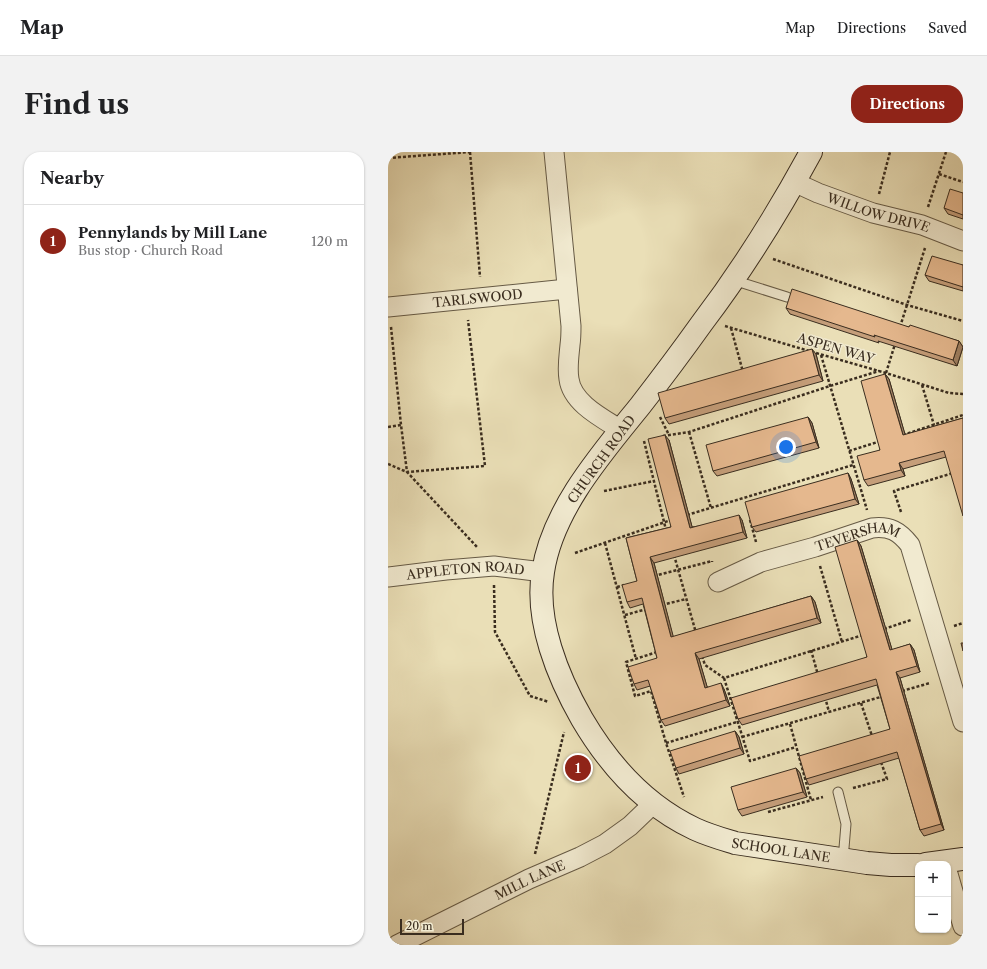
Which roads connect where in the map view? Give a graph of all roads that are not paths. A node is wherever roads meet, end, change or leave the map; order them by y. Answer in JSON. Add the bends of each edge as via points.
{"nodes":[{"id":1,"x":554,"y":152,"type":"edge"},
{"id":2,"x":810,"y":152,"type":"edge"},
{"id":3,"x":794,"y":182,"type":"junction"},
{"id":4,"x":963,"y":241,"type":"edge"},
{"id":5,"x":733,"y":280,"type":"junction"},
{"id":6,"x":567,"y":289,"type":"junction"},
{"id":7,"x":787,"y":297,"type":"dead end"},
{"id":8,"x":388,"y":306,"type":"edge"},
{"id":9,"x":623,"y":427,"type":"junction"},
{"id":10,"x":543,"y":572,"type":"junction"},
{"id":11,"x":388,"y":577,"type":"edge"},
{"id":12,"x":718,"y":582,"type":"road end"},
{"id":13,"x":963,"y":722,"type":"edge"},
{"id":14,"x":838,"y":792,"type":"road end"},
{"id":15,"x":654,"y":803,"type":"junction"},
{"id":16,"x":843,"y":860,"type":"junction"},
{"id":17,"x":915,"y":865,"type":"edge"},
{"id":18,"x":951,"y":885,"type":"edge"},
{"id":19,"x":963,"y":926,"type":"edge"},
{"id":20,"x":420,"y":941,"type":"edge"},
{"id":21,"x":396,"y":945,"type":"edge"}],
"edges":[{"from":1,"to":6,"type":"street"},
{"from":2,"to":3,"type":"street","name":"CHURCH ROAD"},
{"from":3,"to":4,"type":"street","name":"WILLOW DRIVE","via":[[873,213],[926,227]]},
{"from":3,"to":5,"type":"street","name":"CHURCH ROAD"},
{"from":5,"to":7,"type":"lane"},
{"from":5,"to":9,"type":"street","name":"CHURCH ROAD"},
{"from":6,"to":8,"type":"street","name":"TARLSWOOD"},
{"from":6,"to":9,"type":"street","via":[[571,326],[568,365],[571,387],[583,405]]},
{"from":9,"to":10,"type":"street","name":"CHURCH ROAD","via":[[586,476],[564,512],[546,553]]},
{"from":10,"to":11,"type":"street","name":"APPLETON ROAD","via":[[494,566]]},
{"from":10,"to":15,"type":"street","name":"CHURCH ROAD","via":[[542,610],[561,677],[589,732],[617,769]]},
{"from":12,"to":13,"type":"street","name":"TEVERSHAM","via":[[761,562],[872,528],[881,527],[895,531],[910,545]]},
{"from":14,"to":16,"type":"lane","via":[[846,824]]},
{"from":15,"to":16,"type":"street","name":"SCHOOL LANE","via":[[694,828],[735,843]]},
{"from":15,"to":20,"type":"street","name":"MILL LANE","via":[[630,826],[605,844],[529,879]]},
{"from":16,"to":17,"type":"street","name":"SCHOOL LANE"},
{"from":18,"to":19,"type":"street"},
{"from":20,"to":21,"type":"street","name":"MILL LANE"}]}
